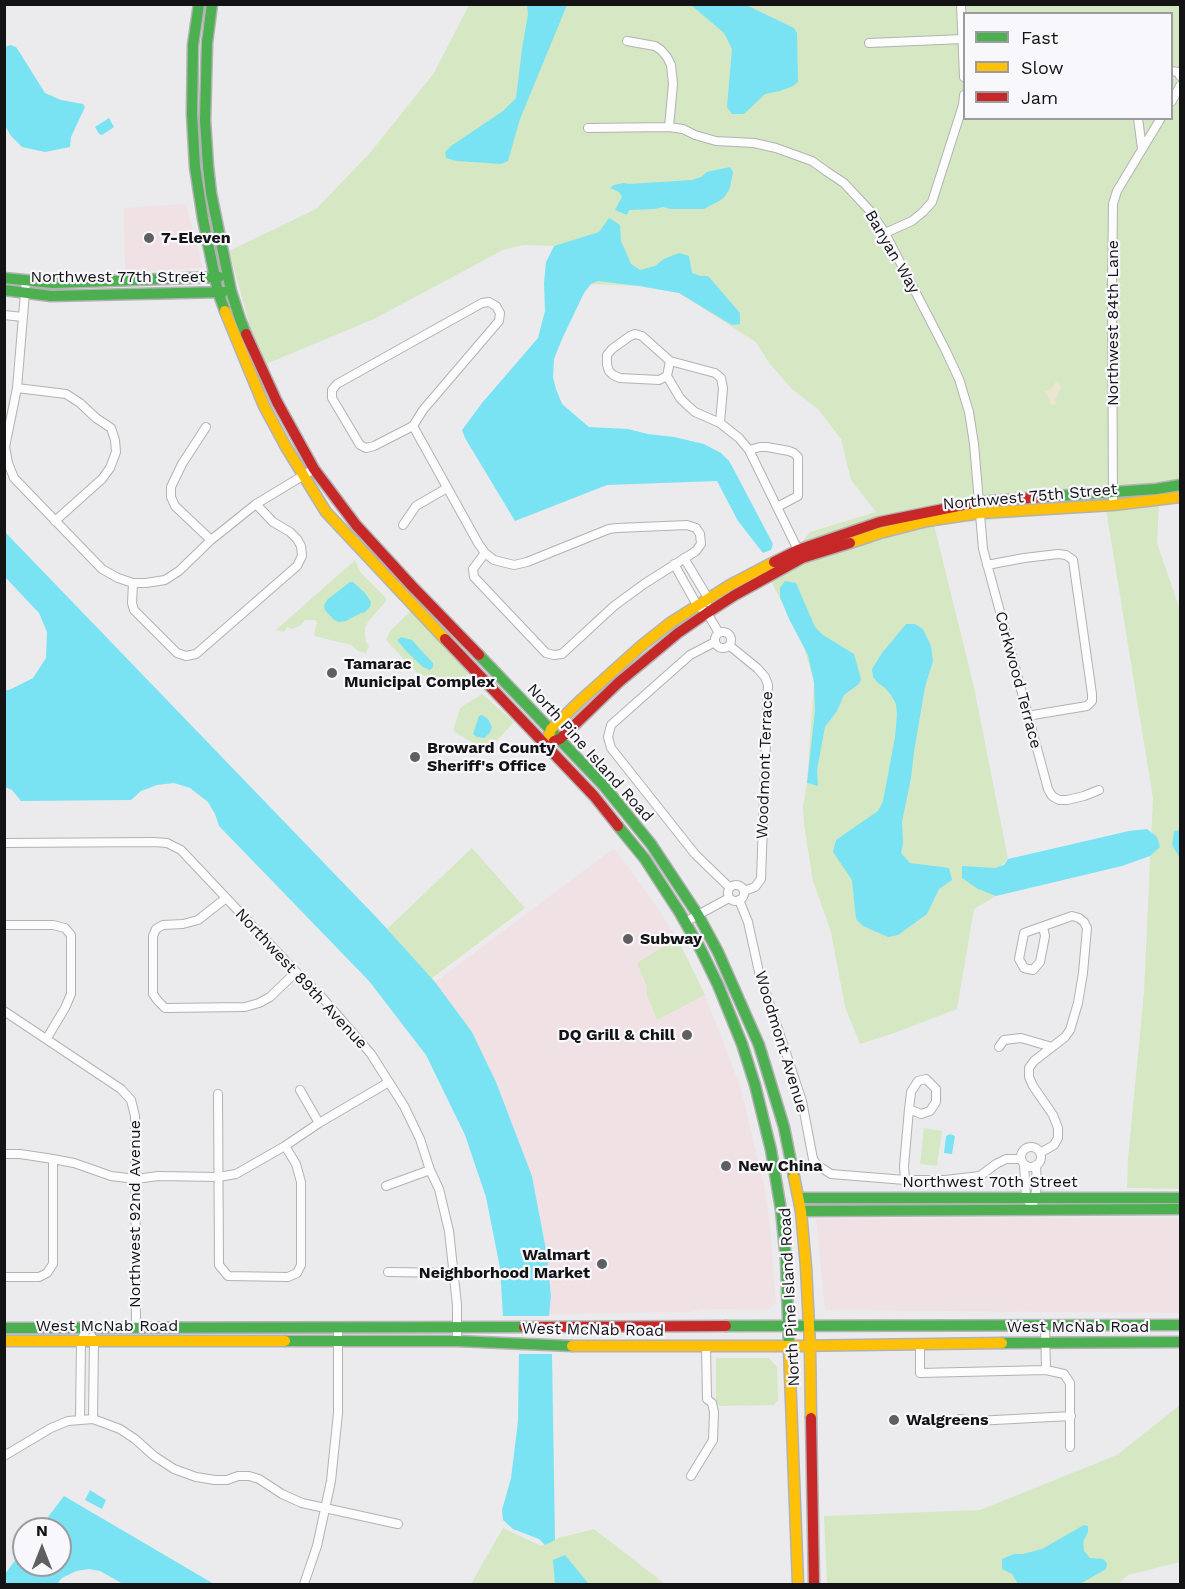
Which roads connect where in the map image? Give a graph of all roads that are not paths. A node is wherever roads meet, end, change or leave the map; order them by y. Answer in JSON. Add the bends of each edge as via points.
{"nodes":[{"id":1,"x":199,"y":4,"type":"edge"},
{"id":2,"x":212,"y":4,"type":"edge"},
{"id":3,"x":961,"y":4,"type":"edge"},
{"id":4,"x":963,"y":39,"type":"joint"},
{"id":5,"x":627,"y":41,"type":"dead end"},
{"id":6,"x":869,"y":43,"type":"dead end"},
{"id":7,"x":963,"y":105,"type":"edge"},
{"id":8,"x":1138,"y":120,"type":"edge"},
{"id":9,"x":1160,"y":120,"type":"edge"},
{"id":10,"x":669,"y":127,"type":"junction"},
{"id":11,"x":588,"y":128,"type":"dead end"},
{"id":12,"x":1142,"y":149,"type":"junction"},
{"id":13,"x":885,"y":233,"type":"junction"},
{"id":14,"x":228,"y":276,"type":"junction"},
{"id":15,"x":214,"y":277,"type":"junction"},
{"id":16,"x":4,"y":278,"type":"edge"},
{"id":17,"x":139,"y":280,"type":"junction"},
{"id":18,"x":26,"y":281,"type":"junction"},
{"id":19,"x":4,"y":290,"type":"edge"},
{"id":20,"x":231,"y":291,"type":"junction"},
{"id":21,"x":218,"y":292,"type":"junction"},
{"id":22,"x":25,"y":293,"type":"junction"},
{"id":23,"x":141,"y":294,"type":"junction"},
{"id":24,"x":4,"y":315,"type":"edge"},
{"id":25,"x":23,"y":317,"type":"junction"},
{"id":26,"x":670,"y":362,"type":"junction"},
{"id":27,"x":667,"y":376,"type":"junction"},
{"id":28,"x":17,"y":388,"type":"junction"},
{"id":29,"x":720,"y":423,"type":"junction"},
{"id":30,"x":413,"y":426,"type":"junction"},
{"id":31,"x":206,"y":428,"type":"dead end"},
{"id":32,"x":5,"y":446,"type":"edge"},
{"id":33,"x":749,"y":450,"type":"junction"},
{"id":34,"x":314,"y":469,"type":"junction"},
{"id":35,"x":304,"y":475,"type":"junction"},
{"id":36,"x":1180,"y":485,"type":"edge"},
{"id":37,"x":447,"y":488,"type":"junction"},
{"id":38,"x":1113,"y":492,"type":"junction"},
{"id":39,"x":1180,"y":497,"type":"edge"},
{"id":40,"x":978,"y":502,"type":"junction"},
{"id":41,"x":256,"y":504,"type":"junction"},
{"id":42,"x":1113,"y":505,"type":"junction"},
{"id":43,"x":777,"y":507,"type":"junction"},
{"id":44,"x":980,"y":513,"type":"junction"},
{"id":45,"x":55,"y":520,"type":"junction"},
{"id":46,"x":403,"y":525,"type":"dead end"},
{"id":47,"x":211,"y":540,"type":"junction"},
{"id":48,"x":485,"y":554,"type":"junction"},
{"id":49,"x":800,"y":554,"type":"junction"},
{"id":50,"x":684,"y":558,"type":"junction"},
{"id":51,"x":674,"y":564,"type":"junction"},
{"id":52,"x":987,"y":565,"type":"junction"},
{"id":53,"x":133,"y":583,"type":"junction"},
{"id":54,"x":708,"y":598,"type":"junction"},
{"id":55,"x":697,"y":605,"type":"junction"},
{"id":56,"x":707,"y":613,"type":"junction"},
{"id":57,"x":719,"y":633,"type":"junction"},
{"id":58,"x":715,"y":642,"type":"junction"},
{"id":59,"x":730,"y":646,"type":"junction"},
{"id":60,"x":1027,"y":716,"type":"junction"},
{"id":61,"x":551,"y":729,"type":"junction"},
{"id":62,"x":560,"y":739,"type":"junction"},
{"id":63,"x":545,"y":744,"type":"junction"},
{"id":64,"x":1099,"y":790,"type":"dead end"},
{"id":65,"x":4,"y":843,"type":"edge"},
{"id":66,"x":729,"y":887,"type":"junction"},
{"id":67,"x":744,"y":891,"type":"junction"},
{"id":68,"x":226,"y":898,"type":"junction"},
{"id":69,"x":729,"y":898,"type":"junction"},
{"id":70,"x":739,"y":900,"type":"junction"},
{"id":71,"x":698,"y":915,"type":"junction"},
{"id":72,"x":685,"y":922,"type":"junction"},
{"id":73,"x":4,"y":925,"type":"edge"},
{"id":74,"x":1043,"y":927,"type":"junction"},
{"id":75,"x":296,"y":972,"type":"junction"},
{"id":76,"x":4,"y":1011,"type":"edge"},
{"id":77,"x":47,"y":1038,"type":"junction"},
{"id":78,"x":999,"y":1047,"type":"dead end"},
{"id":79,"x":1052,"y":1047,"type":"junction"},
{"id":80,"x":389,"y":1082,"type":"junction"},
{"id":81,"x":300,"y":1090,"type":"dead end"},
{"id":82,"x":218,"y":1094,"type":"dead end"},
{"id":83,"x":909,"y":1109,"type":"junction"},
{"id":84,"x":319,"y":1123,"type":"junction"},
{"id":85,"x":285,"y":1146,"type":"junction"},
{"id":86,"x":4,"y":1154,"type":"edge"},
{"id":87,"x":1040,"y":1154,"type":"junction"},
{"id":88,"x":53,"y":1158,"type":"junction"},
{"id":89,"x":1022,"y":1161,"type":"junction"},
{"id":90,"x":1036,"y":1166,"type":"junction"},
{"id":91,"x":430,"y":1170,"type":"junction"},
{"id":92,"x":218,"y":1177,"type":"junction"},
{"id":93,"x":136,"y":1179,"type":"junction"},
{"id":94,"x":905,"y":1180,"type":"junction"},
{"id":95,"x":386,"y":1186,"type":"dead end"},
{"id":96,"x":1030,"y":1197,"type":"junction"},
{"id":97,"x":1107,"y":1197,"type":"junction"},
{"id":98,"x":799,"y":1198,"type":"junction"},
{"id":99,"x":861,"y":1198,"type":"junction"},
{"id":100,"x":909,"y":1198,"type":"junction"},
{"id":101,"x":1180,"y":1198,"type":"edge"},
{"id":102,"x":1032,"y":1209,"type":"junction"},
{"id":103,"x":1107,"y":1209,"type":"junction"},
{"id":104,"x":1180,"y":1209,"type":"edge"},
{"id":105,"x":861,"y":1210,"type":"junction"},
{"id":106,"x":909,"y":1210,"type":"junction"},
{"id":107,"x":801,"y":1211,"type":"junction"},
{"id":108,"x":388,"y":1272,"type":"dead end"},
{"id":109,"x":454,"y":1273,"type":"junction"},
{"id":110,"x":4,"y":1276,"type":"edge"},
{"id":111,"x":1045,"y":1325,"type":"junction"},
{"id":112,"x":1180,"y":1325,"type":"edge"},
{"id":113,"x":789,"y":1326,"type":"junction"},
{"id":114,"x":809,"y":1326,"type":"junction"},
{"id":115,"x":4,"y":1328,"type":"edge"},
{"id":116,"x":87,"y":1328,"type":"junction"},
{"id":117,"x":136,"y":1328,"type":"junction"},
{"id":118,"x":338,"y":1328,"type":"junction"},
{"id":119,"x":457,"y":1328,"type":"junction"},
{"id":120,"x":4,"y":1341,"type":"edge"},
{"id":121,"x":81,"y":1341,"type":"junction"},
{"id":122,"x":94,"y":1341,"type":"junction"},
{"id":123,"x":338,"y":1341,"type":"junction"},
{"id":124,"x":457,"y":1341,"type":"junction"},
{"id":125,"x":1046,"y":1342,"type":"junction"},
{"id":126,"x":1180,"y":1342,"type":"edge"},
{"id":127,"x":920,"y":1345,"type":"junction"},
{"id":128,"x":706,"y":1346,"type":"junction"},
{"id":129,"x":789,"y":1346,"type":"junction"},
{"id":130,"x":810,"y":1346,"type":"junction"},
{"id":131,"x":1046,"y":1370,"type":"junction"},
{"id":132,"x":1071,"y":1416,"type":"junction"},
{"id":133,"x":93,"y":1419,"type":"junction"},
{"id":134,"x":959,"y":1419,"type":"dead end"},
{"id":135,"x":80,"y":1420,"type":"junction"},
{"id":136,"x":1070,"y":1447,"type":"dead end"},
{"id":137,"x":4,"y":1456,"type":"edge"},
{"id":138,"x":691,"y":1476,"type":"dead end"},
{"id":139,"x":326,"y":1509,"type":"junction"},
{"id":140,"x":398,"y":1524,"type":"dead end"},
{"id":141,"x":304,"y":1584,"type":"edge"},
{"id":142,"x":798,"y":1584,"type":"edge"},
{"id":143,"x":814,"y":1584,"type":"edge"}],
"edges":[{"from":1,"to":15,"type":"main road","name":"North Pine Island Road","via":[[192,114],[195,167]]},
{"from":2,"to":14,"type":"main road","name":"North Pine Island Road","via":[[206,144],[211,193]]},
{"from":3,"to":4,"type":"street"},
{"from":4,"to":6,"type":"street"},
{"from":5,"to":10,"type":"street","via":[[655,46],[671,65]]},
{"from":7,"to":13,"type":"street","via":[[932,202],[912,221]]},
{"from":8,"to":12,"type":"street"},
{"from":9,"to":12,"type":"street","name":"Northwest 84th Lane"},
{"from":10,"to":11,"type":"street","name":"Banyan Way"},
{"from":10,"to":13,"type":"street","name":"Banyan Way","via":[[716,141],[776,148],[812,161],[844,183]]},
{"from":12,"to":38,"type":"street","name":"Northwest 84th Lane","via":[[1113,204]]},
{"from":13,"to":40,"type":"street","name":"Banyan Way","via":[[959,379],[974,444]]},
{"from":14,"to":15,"type":"main road","name":"Northwest 77th Street"},
{"from":14,"to":20,"type":"main road","name":"North Pine Island Road"},
{"from":15,"to":17,"type":"main road","name":"Northwest 77th Street"},
{"from":15,"to":21,"type":"main road","name":"North Pine Island Road"},
{"from":16,"to":18,"type":"main road","name":"Northwest 77th Street"},
{"from":17,"to":18,"type":"main road","name":"Northwest 77th Street"},
{"from":17,"to":23,"type":"main road"},
{"from":18,"to":22,"type":"street"},
{"from":19,"to":22,"type":"main road","name":"Northwest 77th Street"},
{"from":20,"to":21,"type":"main road","name":"Northwest 77th Street"},
{"from":20,"to":34,"type":"main road","name":"North Pine Island Road","via":[[272,392]]},
{"from":21,"to":23,"type":"main road","name":"Northwest 77th Street"},
{"from":21,"to":35,"type":"main road","name":"North Pine Island Road","via":[[264,406]]},
{"from":22,"to":23,"type":"main road","name":"Northwest 77th Street"},
{"from":22,"to":25,"type":"street"},
{"from":24,"to":25,"type":"street"},
{"from":25,"to":28,"type":"street"},
{"from":26,"to":27,"type":"street"},
{"from":26,"to":27,"type":"street","via":[[635,334],[608,355],[609,371],[620,378],[659,380]]},
{"from":26,"to":29,"type":"street","via":[[722,378]]},
{"from":27,"to":29,"type":"street","via":[[687,405]]},
{"from":28,"to":32,"type":"street"},
{"from":28,"to":45,"type":"street","via":[[66,394],[111,428],[115,440],[116,452],[102,479]]},
{"from":29,"to":33,"type":"street"},
{"from":30,"to":30,"type":"street","via":[[499,321],[496,306],[482,303],[332,390],[332,398],[360,445],[366,448]]},
{"from":30,"to":37,"type":"street"},
{"from":31,"to":47,"type":"street","via":[[182,464],[171,487],[171,497],[175,506]]},
{"from":32,"to":45,"type":"street","via":[[14,478]]},
{"from":33,"to":43,"type":"street"},
{"from":33,"to":43,"type":"street","via":[[767,447],[789,451],[798,458],[798,496]]},
{"from":34,"to":35,"type":"street"},
{"from":34,"to":61,"type":"main road","name":"North Pine Island Road","via":[[384,555]]},
{"from":35,"to":41,"type":"street"},
{"from":35,"to":63,"type":"main road","name":"North Pine Island Road","via":[[326,512]]},
{"from":36,"to":38,"type":"main road","name":"Northwest 75th Street"},
{"from":37,"to":46,"type":"street","via":[[416,506]]},
{"from":37,"to":48,"type":"street"},
{"from":38,"to":40,"type":"main road","name":"Northwest 75th Street"},
{"from":38,"to":42,"type":"street","name":"Northwest 84th Lane"},
{"from":39,"to":42,"type":"main road","name":"Northwest 75th Street"},
{"from":40,"to":44,"type":"street","name":"Banyan Way"},
{"from":40,"to":49,"type":"main road","name":"Northwest 75th Street","via":[[880,522]]},
{"from":41,"to":47,"type":"street"},
{"from":41,"to":53,"type":"street","via":[[273,522],[290,531],[301,546],[302,556],[297,566],[196,654],[186,657],[177,653],[134,610]]},
{"from":42,"to":44,"type":"main road","name":"Northwest 75th Street"},
{"from":43,"to":49,"type":"street"},
{"from":44,"to":49,"type":"main road","name":"Northwest 75th Street","via":[[927,521]]},
{"from":44,"to":52,"type":"street","name":"Corkwood Terrace"},
{"from":45,"to":53,"type":"street","via":[[102,568]]},
{"from":47,"to":53,"type":"street","via":[[165,580]]},
{"from":48,"to":50,"type":"street","via":[[514,565],[609,529],[687,525],[696,528],[700,544]]},
{"from":48,"to":51,"type":"street","via":[[473,568],[474,577],[546,653],[554,655],[562,654],[615,606]]},
{"from":49,"to":54,"type":"main road","name":"Northwest 75th Street","via":[[766,565]]},
{"from":49,"to":56,"type":"main road","name":"Northwest 75th Street"},
{"from":50,"to":51,"type":"street"},
{"from":50,"to":54,"type":"street"},
{"from":51,"to":55,"type":"street"},
{"from":52,"to":60,"type":"street","name":"Corkwood Terrace"},
{"from":52,"to":60,"type":"street","via":[[1058,554],[1073,560],[1092,701],[1087,706]]},
{"from":54,"to":55,"type":"main road","name":"Northwest 75th Street"},
{"from":54,"to":56,"type":"street"},
{"from":55,"to":56,"type":"street"},
{"from":55,"to":61,"type":"main road","name":"Northwest 75th Street","via":[[641,646]]},
{"from":56,"to":57,"type":"street"},
{"from":56,"to":62,"type":"main road","name":"Northwest 75th Street","via":[[627,676]]},
{"from":57,"to":58,"type":"street"},
{"from":57,"to":59,"type":"street","via":[[730,635]]},
{"from":58,"to":59,"type":"street","via":[[723,649]]},
{"from":58,"to":66,"type":"street","via":[[690,655],[611,725],[608,737],[611,748],[695,854]]},
{"from":59,"to":67,"type":"street","name":"Woodmont Terrace","via":[[757,668],[768,685],[761,879],[755,887]]},
{"from":60,"to":64,"type":"street","name":"Corkwood Terrace","via":[[1052,796],[1067,801]]},
{"from":61,"to":62,"type":"main road","name":"North Pine Island Road"},
{"from":61,"to":63,"type":"main road","name":"Northwest 75th Street"},
{"from":62,"to":63,"type":"main road","name":"Northwest 75th Street"},
{"from":62,"to":71,"type":"main road","name":"North Pine Island Road","via":[[645,837]]},
{"from":63,"to":72,"type":"main road","name":"North Pine Island Road","via":[[623,831]]},
{"from":65,"to":68,"type":"street","name":"Northwest 89th Avenue","via":[[166,843],[181,850]]},
{"from":66,"to":67,"type":"street","via":[[737,884]]},
{"from":66,"to":69,"type":"street"},
{"from":67,"to":70,"type":"street"},
{"from":68,"to":75,"type":"street","name":"Northwest 89th Avenue"},
{"from":68,"to":75,"type":"street","via":[[198,920],[156,929],[153,994],[158,1001],[165,1008],[245,1007],[270,997]]},
{"from":69,"to":70,"type":"street"},
{"from":69,"to":71,"type":"street"},
{"from":70,"to":94,"type":"street","name":"Woodmont Avenue","via":[[802,1101],[813,1158],[831,1174]]},
{"from":71,"to":72,"type":"street"},
{"from":71,"to":98,"type":"main road","name":"North Pine Island Road","via":[[759,1045],[784,1127]]},
{"from":72,"to":113,"type":"main road","name":"North Pine Island Road","via":[[718,985],[755,1085],[780,1194]]},
{"from":73,"to":77,"type":"street","via":[[53,925],[65,928],[71,935],[71,994]]},
{"from":74,"to":74,"type":"street","via":[[1040,962],[1033,970],[1024,968],[1019,959],[1024,933]]},
{"from":74,"to":79,"type":"street","via":[[1072,916],[1087,928],[1073,1022],[1065,1037]]},
{"from":75,"to":80,"type":"street","name":"Northwest 89th Avenue","via":[[346,1024]]},
{"from":76,"to":77,"type":"street"},
{"from":77,"to":93,"type":"street","name":"Northwest 92nd Avenue","via":[[131,1100]]},
{"from":78,"to":79,"type":"street","via":[[1004,1040],[1021,1038]]},
{"from":79,"to":87,"type":"street","via":[[1029,1068],[1033,1086],[1058,1128],[1054,1145]]},
{"from":80,"to":84,"type":"street"},
{"from":80,"to":91,"type":"street","name":"Northwest 89th Avenue","via":[[420,1139]]},
{"from":81,"to":84,"type":"street"},
{"from":82,"to":92,"type":"street"},
{"from":83,"to":83,"type":"street","via":[[911,1092],[926,1079],[936,1089],[936,1102],[930,1111],[921,1114]]},
{"from":83,"to":94,"type":"street"},
{"from":84,"to":85,"type":"street"},
{"from":85,"to":92,"type":"street","via":[[236,1174]]},
{"from":85,"to":92,"type":"street","via":[[301,1182],[301,1265],[297,1273],[288,1277],[228,1276],[223,1271],[219,1265]]},
{"from":86,"to":88,"type":"street"},
{"from":87,"to":89,"type":"street","via":[[1029,1147],[1023,1150]]},
{"from":87,"to":90,"type":"street"},
{"from":88,"to":93,"type":"street","via":[[111,1176]]},
{"from":88,"to":110,"type":"street","via":[[53,1264],[39,1276]]},
{"from":89,"to":90,"type":"street","via":[[1029,1167]]},
{"from":89,"to":94,"type":"street","name":"Woodmont Avenue","via":[[1006,1159],[980,1176],[965,1179]]},
{"from":89,"to":96,"type":"street"},
{"from":90,"to":96,"type":"street","via":[[1037,1187]]},
{"from":91,"to":95,"type":"street"},
{"from":91,"to":109,"type":"street","name":"Northwest 89th Avenue","via":[[439,1189]]},
{"from":92,"to":93,"type":"street"},
{"from":93,"to":117,"type":"street","name":"Northwest 92nd Avenue"},
{"from":96,"to":97,"type":"main road","name":"Northwest 70th Street"},
{"from":96,"to":100,"type":"main road","name":"Northwest 70th Street"},
{"from":96,"to":102,"type":"street"},
{"from":97,"to":101,"type":"main road","name":"Northwest 70th Street"},
{"from":97,"to":103,"type":"main road"},
{"from":98,"to":99,"type":"main road","name":"Northwest 70th Street"},
{"from":98,"to":107,"type":"main road","name":"North Pine Island Road"},
{"from":99,"to":100,"type":"main road","name":"Northwest 70th Street"},
{"from":99,"to":105,"type":"main road"},
{"from":100,"to":106,"type":"main road"},
{"from":102,"to":103,"type":"main road","name":"Northwest 70th Street"},
{"from":102,"to":106,"type":"main road","name":"Northwest 70th Street"},
{"from":103,"to":104,"type":"main road","name":"Northwest 70th Street"},
{"from":105,"to":106,"type":"main road","name":"Northwest 70th Street"},
{"from":105,"to":107,"type":"main road","name":"Northwest 70th Street"},
{"from":107,"to":114,"type":"main road","name":"North Pine Island Road"},
{"from":108,"to":109,"type":"street"},
{"from":109,"to":119,"type":"street","name":"Northwest 89th Avenue"},
{"from":111,"to":112,"type":"main road","name":"West McNab Road"},
{"from":111,"to":114,"type":"main road","name":"West McNab Road"},
{"from":111,"to":125,"type":"street"},
{"from":113,"to":114,"type":"main road","name":"West McNab Road"},
{"from":113,"to":119,"type":"main road","name":"West McNab Road"},
{"from":113,"to":129,"type":"main road","name":"North Pine Island Road"},
{"from":114,"to":130,"type":"main road","name":"North Pine Island Road"},
{"from":115,"to":116,"type":"main road","name":"West McNab Road"},
{"from":116,"to":117,"type":"main road","name":"West McNab Road"},
{"from":116,"to":121,"type":"street"},
{"from":116,"to":122,"type":"street"},
{"from":117,"to":118,"type":"main road","name":"West McNab Road"},
{"from":118,"to":119,"type":"main road","name":"West McNab Road"},
{"from":118,"to":123,"type":"street"},
{"from":119,"to":124,"type":"street","name":"Northwest 89th Avenue"},
{"from":120,"to":121,"type":"main road","name":"West McNab Road"},
{"from":121,"to":122,"type":"main road","name":"West McNab Road"},
{"from":121,"to":135,"type":"street"},
{"from":122,"to":123,"type":"main road","name":"West McNab Road"},
{"from":122,"to":133,"type":"street"},
{"from":123,"to":124,"type":"main road","name":"West McNab Road"},
{"from":123,"to":139,"type":"street","via":[[338,1413]]},
{"from":124,"to":128,"type":"main road","name":"West McNab Road"},
{"from":125,"to":126,"type":"main road","name":"West McNab Road"},
{"from":125,"to":127,"type":"main road","name":"West McNab Road"},
{"from":125,"to":131,"type":"street"},
{"from":127,"to":130,"type":"main road","name":"West McNab Road"},
{"from":127,"to":131,"type":"street","via":[[920,1373]]},
{"from":128,"to":129,"type":"main road","name":"West McNab Road"},
{"from":128,"to":138,"type":"street","via":[[707,1399],[714,1412],[713,1440]]},
{"from":129,"to":130,"type":"main road","name":"West McNab Road"},
{"from":129,"to":142,"type":"main road","name":"North Pine Island Road"},
{"from":130,"to":143,"type":"main road","name":"North Pine Island Road"},
{"from":131,"to":132,"type":"street","via":[[1064,1374],[1070,1383]]},
{"from":132,"to":134,"type":"street"},
{"from":132,"to":136,"type":"street"},
{"from":133,"to":135,"type":"street"},
{"from":133,"to":139,"type":"street","via":[[135,1438],[174,1469],[215,1480],[249,1476],[302,1503]]},
{"from":135,"to":137,"type":"street","via":[[51,1428]]},
{"from":139,"to":140,"type":"street"},
{"from":139,"to":141,"type":"street"}]}
